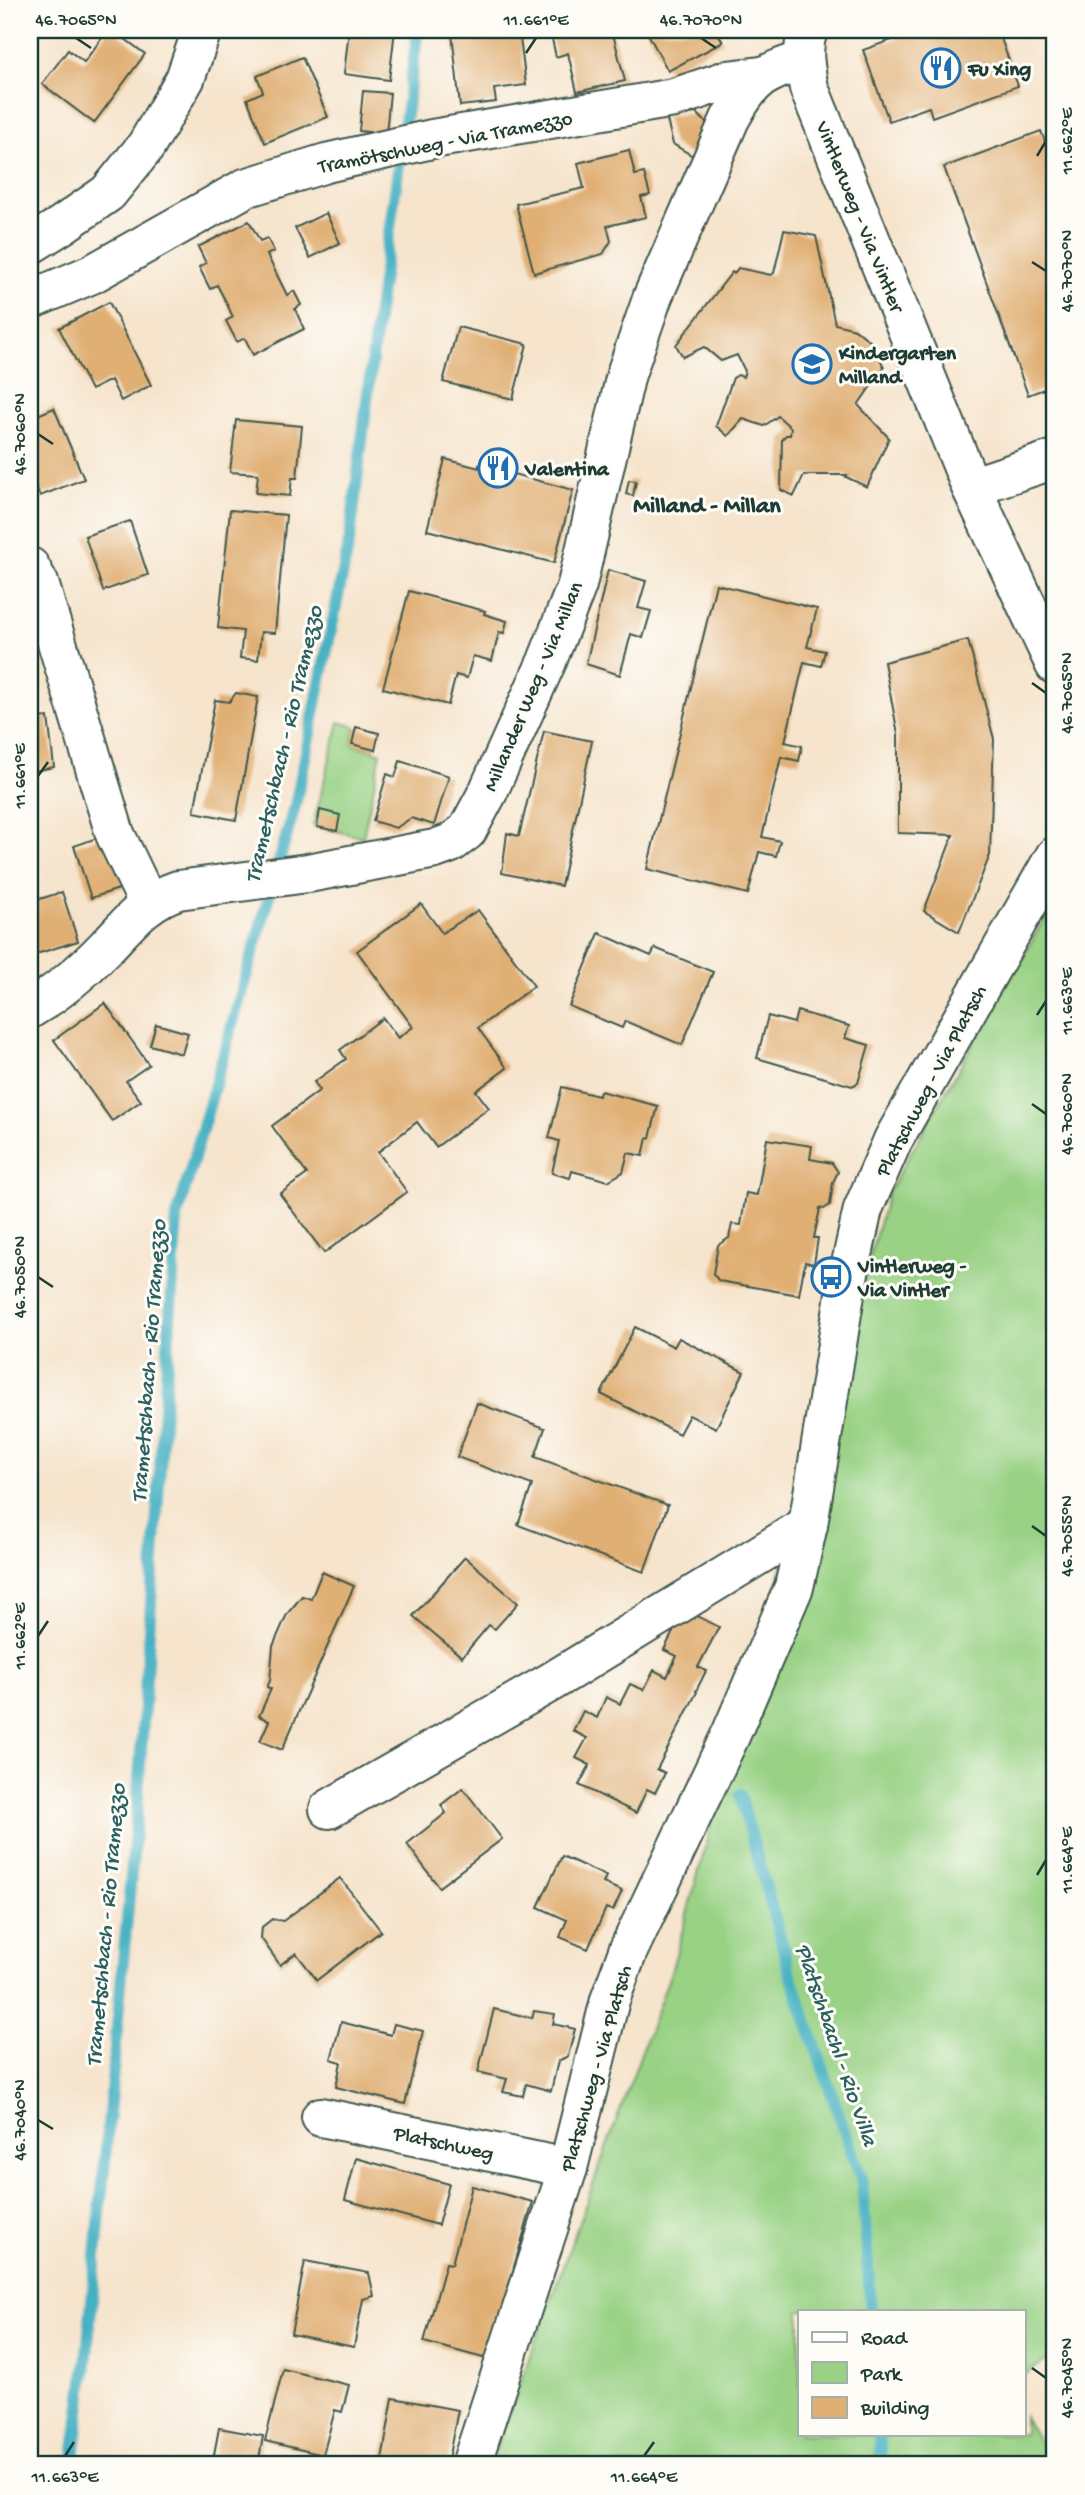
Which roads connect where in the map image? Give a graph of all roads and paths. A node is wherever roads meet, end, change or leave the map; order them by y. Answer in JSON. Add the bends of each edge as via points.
{"nodes":[{"id":1,"x":202,"y":30,"type":"edge"},
{"id":2,"x":806,"y":45,"type":"edge"},
{"id":3,"x":761,"y":76,"type":"junction"},
{"id":4,"x":30,"y":245,"type":"edge"},
{"id":5,"x":30,"y":300,"type":"edge"},
{"id":6,"x":1055,"y":459,"type":"edge"},
{"id":7,"x":971,"y":487,"type":"junction"},
{"id":8,"x":30,"y":567,"type":"edge"},
{"id":9,"x":1055,"y":665,"type":"edge"},
{"id":10,"x":1055,"y":856,"type":"edge"},
{"id":11,"x":149,"y":905,"type":"junction"},
{"id":12,"x":30,"y":1009,"type":"edge"},
{"id":13,"x":808,"y":1525,"type":"junction"},
{"id":14,"x":329,"y":1809,"type":"dead end"},
{"id":15,"x":321,"y":2116,"type":"dead end"},
{"id":16,"x":568,"y":2168,"type":"junction"},
{"id":17,"x":471,"y":2465,"type":"edge"}],
"edges":[{"from":1,"to":4,"type":"street","via":[[184,79],[146,146],[108,193]]},
{"from":2,"to":3,"type":"street"},
{"from":2,"to":7,"type":"street","name":"Vintlerweg - Via Vintler","via":[[809,88]]},
{"from":3,"to":5,"type":"street","name":"Tramötschweg - Via Tramezzo","via":[[727,80],[674,98],[432,139],[326,163],[245,188],[92,274]]},
{"from":3,"to":11,"type":"street","name":"Millander Weg - Via Millan","via":[[730,119],[653,296],[626,374],[577,585],[547,661],[467,831],[436,849],[308,873],[178,890]]},
{"from":6,"to":7,"type":"street"},
{"from":7,"to":9,"type":"street","name":"Vintlerweg - Via Vintler"},
{"from":8,"to":11,"type":"street","via":[[39,583],[115,834]]},
{"from":10,"to":13,"type":"street","name":"Platschweg - Via Platsch","via":[[893,1140],[863,1209]]},
{"from":11,"to":12,"type":"street","name":"Millander Weg - Via Millan"},
{"from":13,"to":14,"type":"street","via":[[551,1682]]},
{"from":13,"to":16,"type":"street","name":"Platschweg - Via Platsch","via":[[794,1587],[731,1734],[628,1951],[610,2000]]},
{"from":15,"to":16,"type":"street","name":"Platschweg"},
{"from":16,"to":17,"type":"street","name":"Platschweg - Via Platsch"}]}
